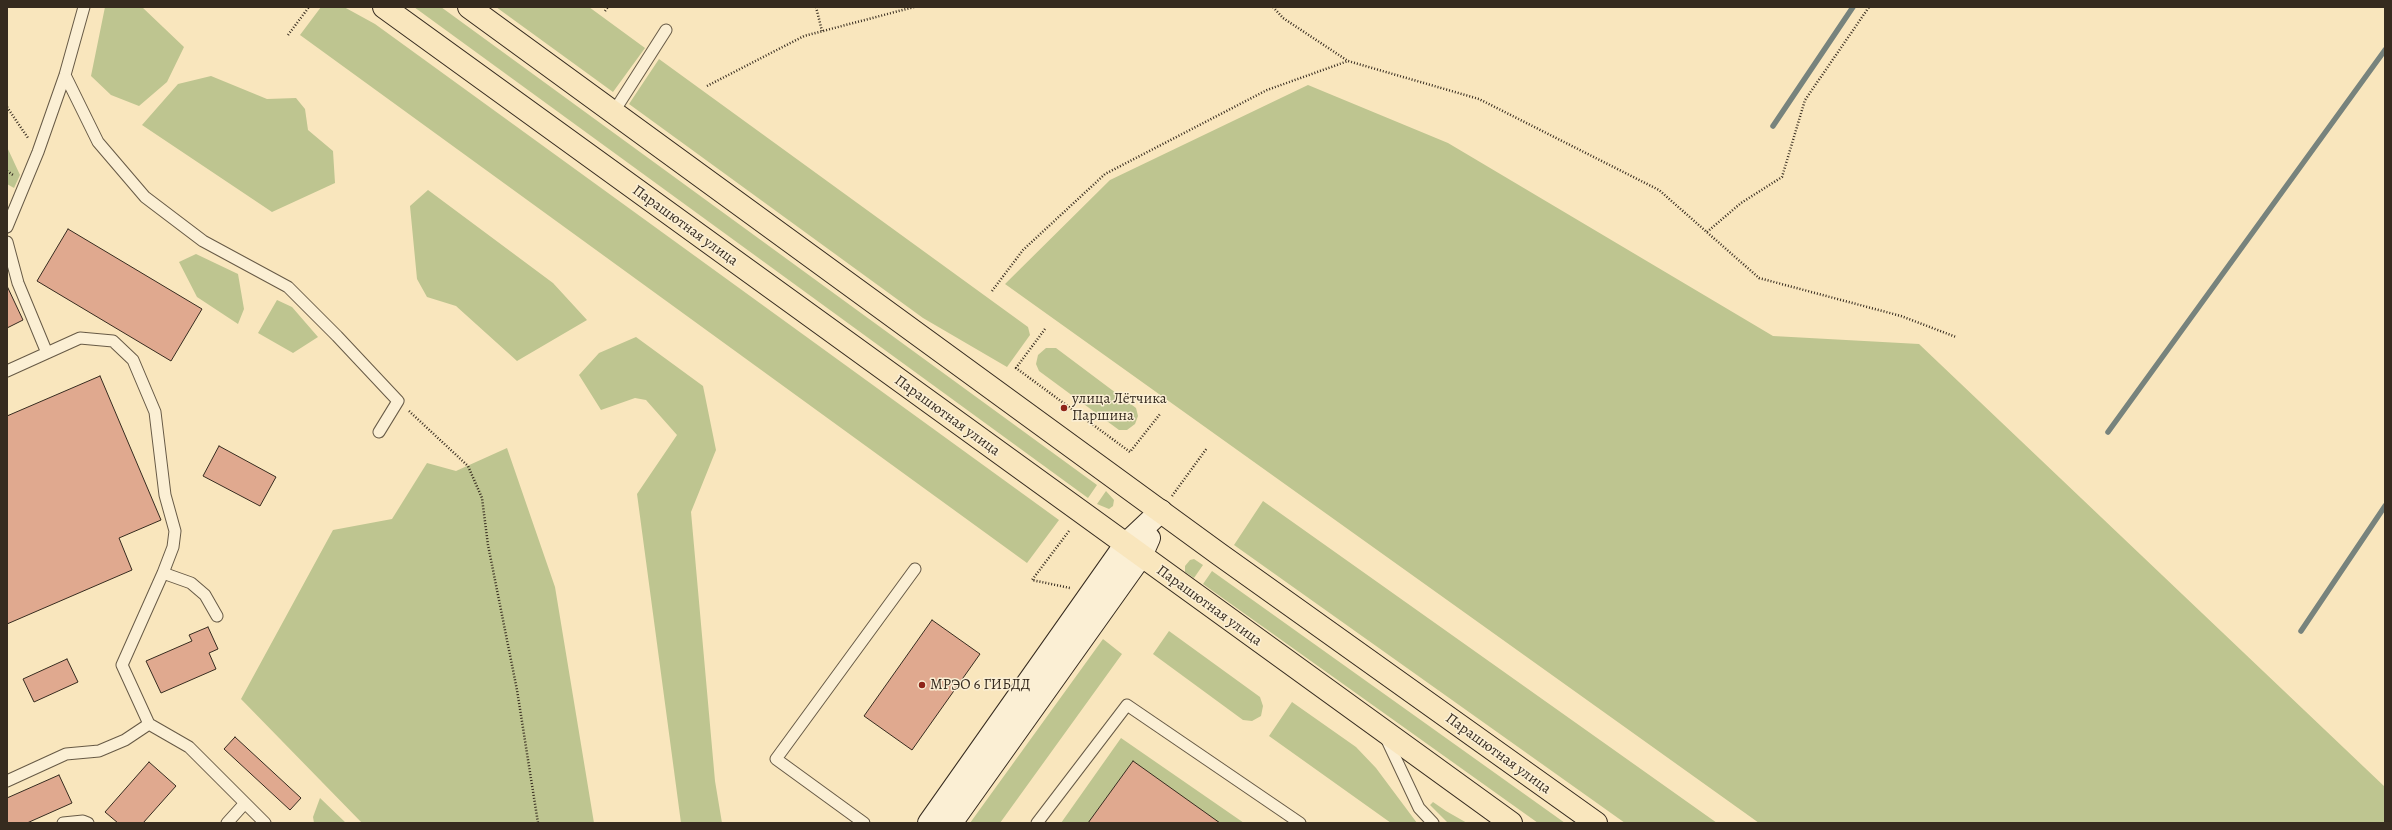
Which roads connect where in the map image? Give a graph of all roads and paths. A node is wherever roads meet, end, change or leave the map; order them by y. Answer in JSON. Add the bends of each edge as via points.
{"nodes":[{"id":1,"x":84,"y":7,"type":"edge"},
{"id":2,"x":309,"y":7,"type":"edge"},
{"id":3,"x":384,"y":7,"type":"edge"},
{"id":4,"x":469,"y":7,"type":"edge"},
{"id":5,"x":608,"y":7,"type":"edge"},
{"id":6,"x":816,"y":7,"type":"edge"},
{"id":7,"x":914,"y":7,"type":"edge"},
{"id":8,"x":1273,"y":7,"type":"edge"},
{"id":9,"x":1280,"y":7,"type":"edge"},
{"id":10,"x":1869,"y":7,"type":"edge"},
{"id":11,"x":1276,"y":10,"type":"junction"},
{"id":12,"x":605,"y":11,"type":"dead end"},
{"id":13,"x":666,"y":30,"type":"dead end"},
{"id":14,"x":822,"y":31,"type":"junction"},
{"id":15,"x":288,"y":35,"type":"dead end"},
{"id":16,"x":1348,"y":61,"type":"junction"},
{"id":17,"x":65,"y":75,"type":"junction"},
{"id":18,"x":707,"y":86,"type":"dead end"},
{"id":19,"x":7,"y":107,"type":"edge"},
{"id":20,"x":613,"y":112,"type":"junction"},
{"id":21,"x":38,"y":152,"type":"junction"},
{"id":22,"x":7,"y":227,"type":"edge"},
{"id":23,"x":1707,"y":232,"type":"junction"},
{"id":24,"x":7,"y":242,"type":"edge"},
{"id":25,"x":992,"y":291,"type":"dead end"},
{"id":26,"x":1045,"y":329,"type":"dead end"},
{"id":27,"x":1956,"y":337,"type":"dead end"},
{"id":28,"x":48,"y":353,"type":"junction"},
{"id":29,"x":7,"y":371,"type":"edge"},
{"id":30,"x":398,"y":401,"type":"junction"},
{"id":31,"x":1160,"y":414,"type":"dead end"},
{"id":32,"x":379,"y":432,"type":"dead end"},
{"id":33,"x":1207,"y":448,"type":"dead end"},
{"id":34,"x":1161,"y":511,"type":"junction"},
{"id":35,"x":1069,"y":531,"type":"dead end"},
{"id":36,"x":1133,"y":550,"type":"junction"},
{"id":37,"x":915,"y":569,"type":"dead end"},
{"id":38,"x":163,"y":574,"type":"junction"},
{"id":39,"x":1071,"y":588,"type":"dead end"},
{"id":40,"x":217,"y":616,"type":"dead end"},
{"id":41,"x":149,"y":724,"type":"junction"},
{"id":42,"x":1384,"y":732,"type":"junction"},
{"id":43,"x":7,"y":781,"type":"edge"},
{"id":44,"x":245,"y":803,"type":"junction"},
{"id":45,"x":63,"y":823,"type":"edge"},
{"id":46,"x":88,"y":823,"type":"edge"},
{"id":47,"x":227,"y":823,"type":"edge"},
{"id":48,"x":265,"y":823,"type":"edge"},
{"id":49,"x":538,"y":823,"type":"edge"},
{"id":50,"x":864,"y":823,"type":"edge"},
{"id":51,"x":928,"y":823,"type":"edge"},
{"id":52,"x":951,"y":823,"type":"edge"},
{"id":53,"x":1037,"y":823,"type":"edge"},
{"id":54,"x":1300,"y":823,"type":"edge"},
{"id":55,"x":1433,"y":823,"type":"edge"},
{"id":56,"x":1511,"y":823,"type":"edge"},
{"id":57,"x":1596,"y":823,"type":"edge"}],
"edges":[{"from":1,"to":17,"type":"lane"},
{"from":2,"to":15,"type":"path"},
{"from":3,"to":36,"type":"main road","name":"Парашютная улица"},
{"from":4,"to":20,"type":"main road","name":"Парашютная улица"},
{"from":5,"to":12,"type":"path"},
{"from":6,"to":14,"type":"path"},
{"from":7,"to":14,"type":"path"},
{"from":8,"to":11,"type":"path"},
{"from":9,"to":11,"type":"path"},
{"from":10,"to":23,"type":"path","via":[[1805,100],[1782,177],[1741,203]]},
{"from":11,"to":16,"type":"path","via":[[1283,18]]},
{"from":13,"to":20,"type":"lane"},
{"from":14,"to":18,"type":"path","via":[[804,36]]},
{"from":16,"to":23,"type":"path","via":[[1479,99],[1659,190]]},
{"from":16,"to":25,"type":"path","via":[[1267,90],[1105,174],[1022,250]]},
{"from":17,"to":21,"type":"lane"},
{"from":17,"to":30,"type":"lane","via":[[98,142],[145,197],[203,241],[288,287]]},
{"from":19,"to":21,"type":"path"},
{"from":20,"to":34,"type":"main road","name":"Парашютная улица"},
{"from":21,"to":22,"type":"lane"},
{"from":23,"to":27,"type":"path","via":[[1759,278],[1901,316]]},
{"from":24,"to":28,"type":"lane","via":[[18,283]]},
{"from":26,"to":31,"type":"path","via":[[1016,368],[1130,452]]},
{"from":28,"to":29,"type":"lane"},
{"from":28,"to":38,"type":"lane","via":[[80,338],[113,340],[133,360],[155,412],[166,495],[175,531],[173,546]]},
{"from":30,"to":32,"type":"lane"},
{"from":30,"to":49,"type":"path","via":[[468,466],[482,498],[488,545],[517,690]]},
{"from":33,"to":34,"type":"path"},
{"from":34,"to":36,"type":"street"},
{"from":34,"to":57,"type":"main road","name":"Парашютная улица"},
{"from":35,"to":39,"type":"path","via":[[1032,580]]},
{"from":36,"to":42,"type":"main road","name":"Парашютная улица"},
{"from":36,"to":51,"type":"street"},
{"from":36,"to":52,"type":"street"},
{"from":37,"to":50,"type":"lane","via":[[776,759]]},
{"from":38,"to":40,"type":"lane","via":[[191,583],[205,595]]},
{"from":38,"to":41,"type":"lane","via":[[122,665]]},
{"from":41,"to":43,"type":"lane","via":[[125,740],[99,751],[66,754]]},
{"from":41,"to":44,"type":"lane","via":[[189,747]]},
{"from":42,"to":55,"type":"lane","via":[[1419,808]]},
{"from":42,"to":56,"type":"main road","name":"Парашютная улица"},
{"from":44,"to":47,"type":"lane"},
{"from":44,"to":48,"type":"lane"},
{"from":45,"to":46,"type":"lane"},
{"from":53,"to":54,"type":"lane","via":[[1128,704]]}]}
